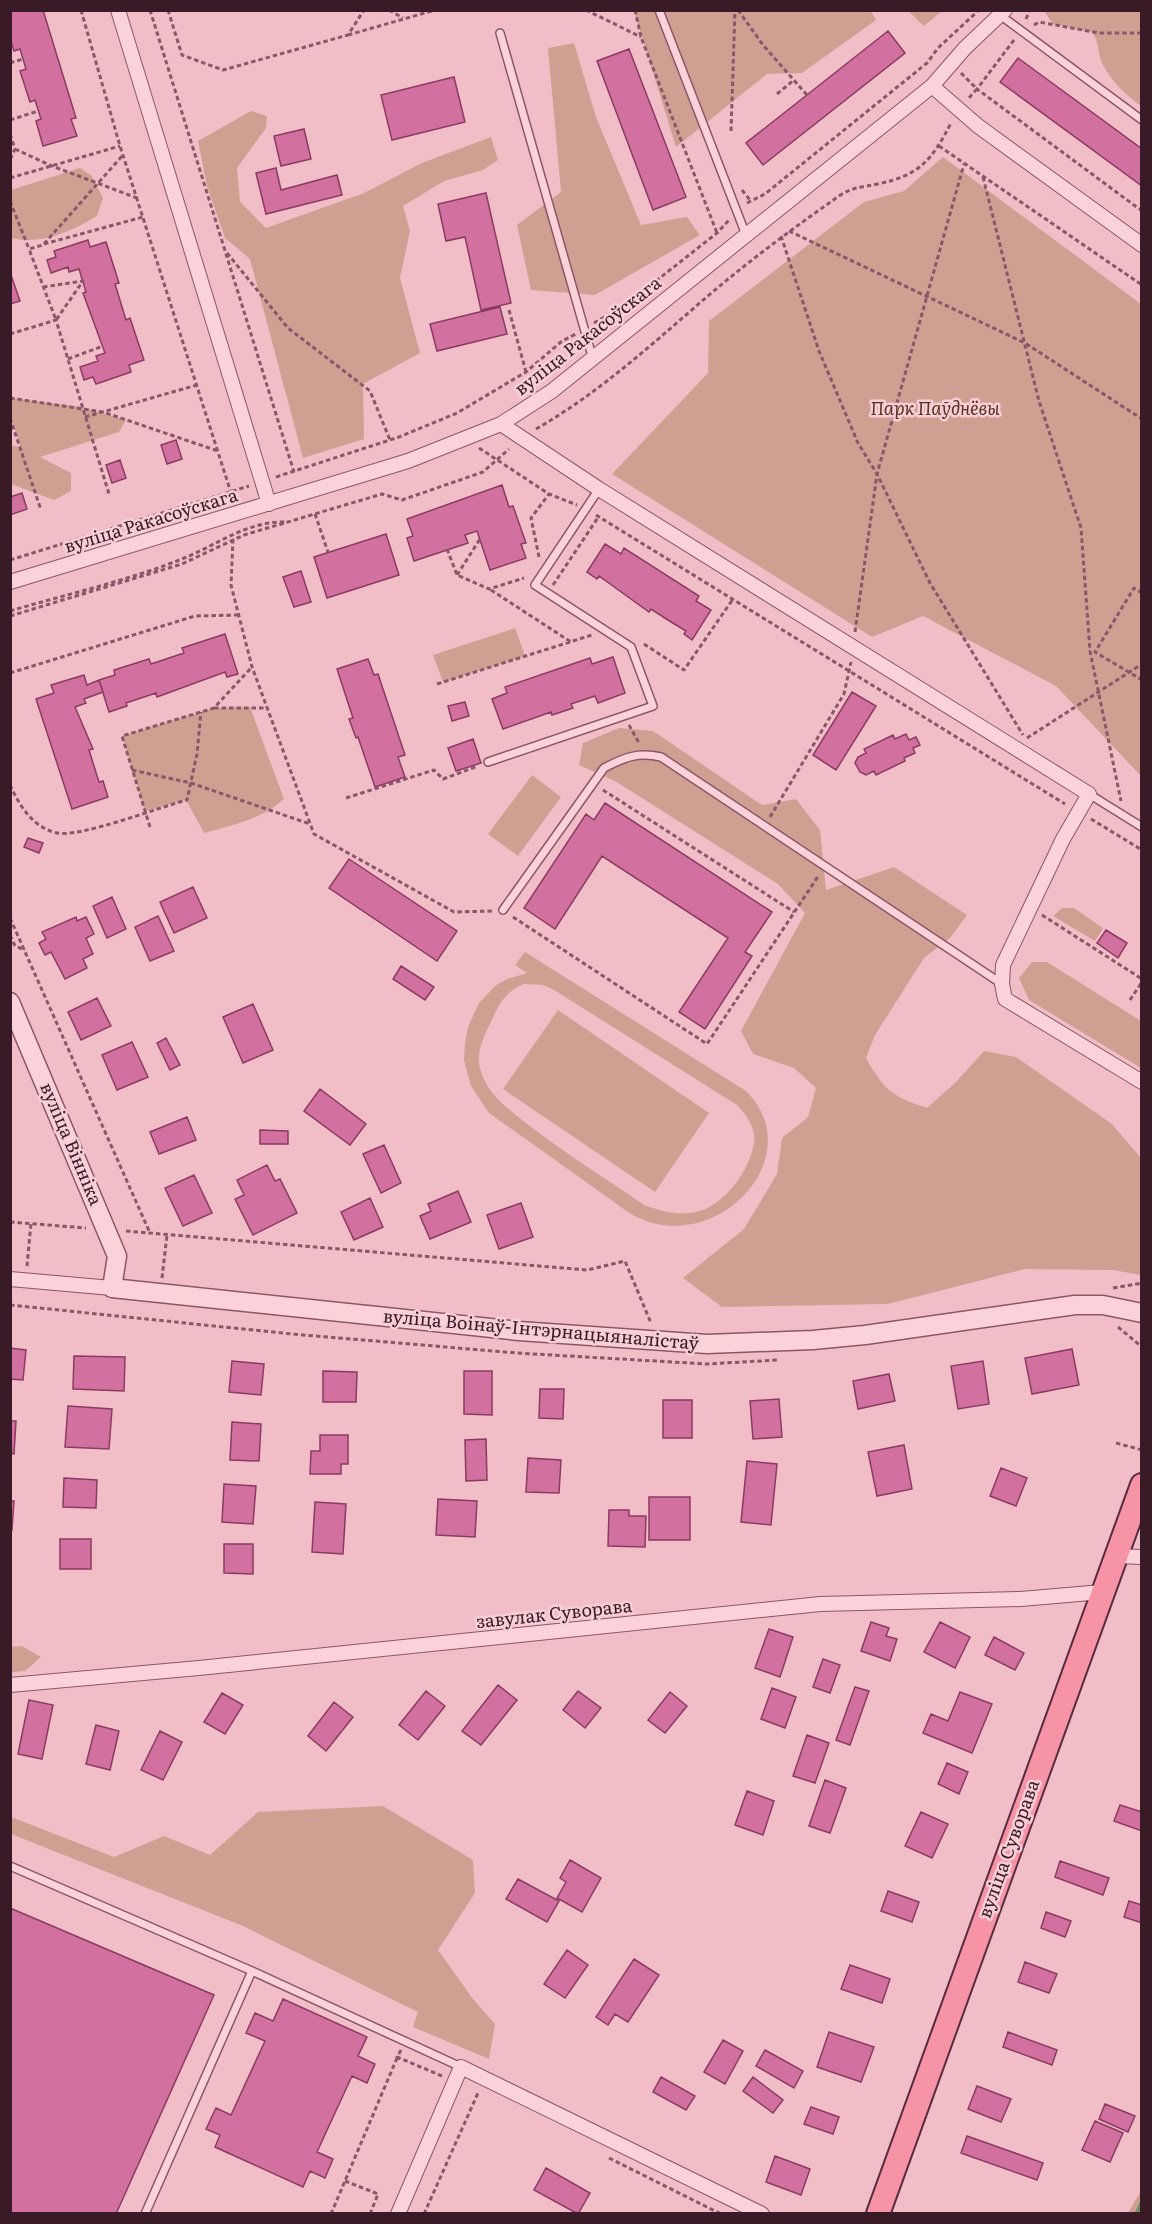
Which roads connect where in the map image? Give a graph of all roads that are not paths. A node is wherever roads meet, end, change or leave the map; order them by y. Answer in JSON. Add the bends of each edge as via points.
{"nodes":[{"id":1,"x":118,"y":10,"type":"edge"},
{"id":2,"x":659,"y":10,"type":"edge"},
{"id":3,"x":1002,"y":13,"type":"edge"},
{"id":4,"x":500,"y":33,"type":"dead end"},
{"id":5,"x":932,"y":86,"type":"junction"},
{"id":6,"x":1142,"y":120,"type":"edge"},
{"id":7,"x":746,"y":235,"type":"junction"},
{"id":8,"x":1142,"y":245,"type":"edge"},
{"id":9,"x":592,"y":356,"type":"junction"},
{"id":10,"x":501,"y":424,"type":"junction"},
{"id":11,"x":599,"y":489,"type":"junction"},
{"id":12,"x":269,"y":504,"type":"junction"},
{"id":13,"x":10,"y":582,"type":"edge"},
{"id":14,"x":488,"y":762,"type":"road end"},
{"id":15,"x":1089,"y":794,"type":"junction"},
{"id":16,"x":1142,"y":827,"type":"edge"},
{"id":17,"x":503,"y":910,"type":"road end"},
{"id":18,"x":1002,"y":984,"type":"junction"},
{"id":19,"x":10,"y":1002,"type":"edge"},
{"id":20,"x":1142,"y":1082,"type":"edge"},
{"id":21,"x":10,"y":1279,"type":"edge"},
{"id":22,"x":112,"y":1288,"type":"junction"},
{"id":23,"x":1142,"y":1313,"type":"edge"},
{"id":24,"x":1142,"y":1485,"type":"edge"},
{"id":25,"x":1116,"y":1556,"type":"junction"},
{"id":26,"x":1142,"y":1557,"type":"edge"},
{"id":27,"x":1102,"y":1592,"type":"junction"},
{"id":28,"x":10,"y":1685,"type":"edge"},
{"id":29,"x":10,"y":1866,"type":"edge"},
{"id":30,"x":252,"y":1971,"type":"junction"},
{"id":31,"x":461,"y":2067,"type":"junction"},
{"id":32,"x":146,"y":2214,"type":"edge"},
{"id":33,"x":398,"y":2214,"type":"edge"},
{"id":34,"x":762,"y":2214,"type":"edge"},
{"id":35,"x":878,"y":2214,"type":"edge"}],
"edges":[{"from":1,"to":12,"type":"street"},
{"from":2,"to":7,"type":"lane"},
{"from":3,"to":5,"type":"street","name":"вуліца Ракасоўскага"},
{"from":3,"to":6,"type":"lane"},
{"from":4,"to":9,"type":"lane"},
{"from":5,"to":7,"type":"street","name":"вуліца Ракасоўскага"},
{"from":5,"to":8,"type":"street","via":[[958,110]]},
{"from":7,"to":9,"type":"street","name":"вуліца Ракасоўскага"},
{"from":9,"to":10,"type":"street","name":"вуліца Ракасоўскага","via":[[552,391]]},
{"from":10,"to":11,"type":"street"},
{"from":10,"to":12,"type":"street","name":"вуліца Ракасоўскага","via":[[408,461]]},
{"from":11,"to":14,"type":"lane","via":[[535,585],[631,647],[653,706]]},
{"from":11,"to":15,"type":"street","via":[[853,647],[1024,746]]},
{"from":12,"to":13,"type":"street","name":"вуліца Ракасоўскага"},
{"from":15,"to":16,"type":"lane"},
{"from":15,"to":18,"type":"street","via":[[1003,965]]},
{"from":17,"to":18,"type":"lane","via":[[604,768],[629,755],[644,753],[661,757]]},
{"from":18,"to":20,"type":"street","via":[[1005,999]]},
{"from":19,"to":22,"type":"street","name":"вуліца Вінніка","via":[[117,1256]]},
{"from":21,"to":22,"type":"street","name":"вуліца Воінаў-Інтэрнацыяналістаў"},
{"from":22,"to":23,"type":"street","name":"вуліца Воінаў-Інтэрнацыяналістаў","via":[[519,1331],[707,1344],[865,1335],[1075,1305],[1103,1305]]},
{"from":24,"to":25,"type":"main road","name":"вуліца Суворава"},
{"from":25,"to":26,"type":"street"},
{"from":25,"to":27,"type":"main road","name":"вуліца Суворава"},
{"from":27,"to":28,"type":"street","name":"завулак Суворава","via":[[1021,1599],[820,1604]]},
{"from":27,"to":35,"type":"main road","name":"вуліца Суворава"},
{"from":29,"to":30,"type":"lane"},
{"from":30,"to":31,"type":"lane"},
{"from":30,"to":32,"type":"lane"},
{"from":31,"to":33,"type":"street"},
{"from":31,"to":34,"type":"street"}]}
